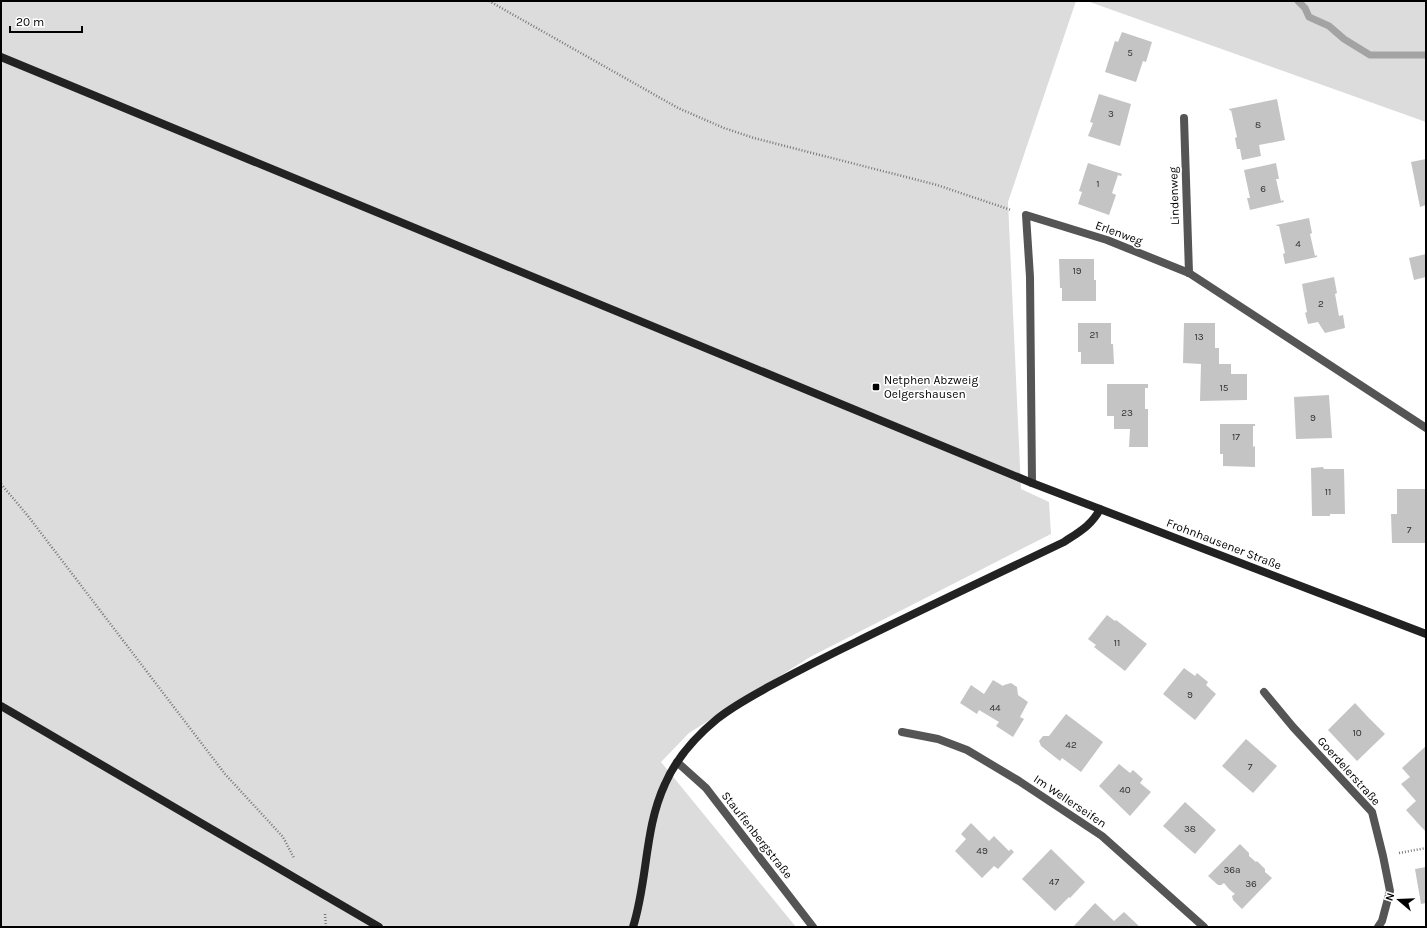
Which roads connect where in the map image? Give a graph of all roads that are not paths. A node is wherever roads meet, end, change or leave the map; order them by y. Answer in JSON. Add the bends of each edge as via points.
{"nodes":[{"id":1,"x":1,"y":57,"type":"edge"},
{"id":2,"x":1184,"y":118,"type":"dead end"},
{"id":3,"x":1189,"y":273,"type":"junction"},
{"id":4,"x":1426,"y":428,"type":"edge"},
{"id":5,"x":1032,"y":483,"type":"junction"},
{"id":6,"x":1100,"y":509,"type":"junction"},
{"id":7,"x":1426,"y":634,"type":"edge"},
{"id":8,"x":1264,"y":692,"type":"dead end"},
{"id":9,"x":1,"y":706,"type":"edge"},
{"id":10,"x":902,"y":732,"type":"dead end"},
{"id":11,"x":677,"y":762,"type":"junction"},
{"id":12,"x":379,"y":927,"type":"edge"},
{"id":13,"x":633,"y":927,"type":"edge"},
{"id":14,"x":813,"y":927,"type":"edge"},
{"id":15,"x":1204,"y":927,"type":"edge"},
{"id":16,"x":1378,"y":927,"type":"edge"}],
"edges":[{"from":1,"to":5,"type":"main road","name":"Frohnhausener Straße"},
{"from":2,"to":3,"type":"street","name":"Lindenweg"},
{"from":3,"to":4,"type":"street","name":"Erlenweg"},
{"from":3,"to":5,"type":"street","name":"Erlenweg","via":[[1107,240],[1026,215],[1030,277]]},
{"from":5,"to":6,"type":"main road","name":"Frohnhausener Straße"},
{"from":6,"to":7,"type":"main road","name":"Frohnhausener Straße"},
{"from":6,"to":11,"type":"main road","via":[[1087,526],[1064,542],[821,659],[742,702],[695,738]]},
{"from":8,"to":16,"type":"street","name":"Goerdelerstraße","via":[[1372,812],[1390,891]]},
{"from":9,"to":12,"type":"main road"},
{"from":10,"to":15,"type":"street","name":"Im Wellerseifen","via":[[938,739],[968,750],[1019,781],[1102,836]]},
{"from":11,"to":13,"type":"main road","via":[[656,808],[639,909]]},
{"from":11,"to":14,"type":"street","name":"Stauffenbergstraße","via":[[706,788]]}]}
